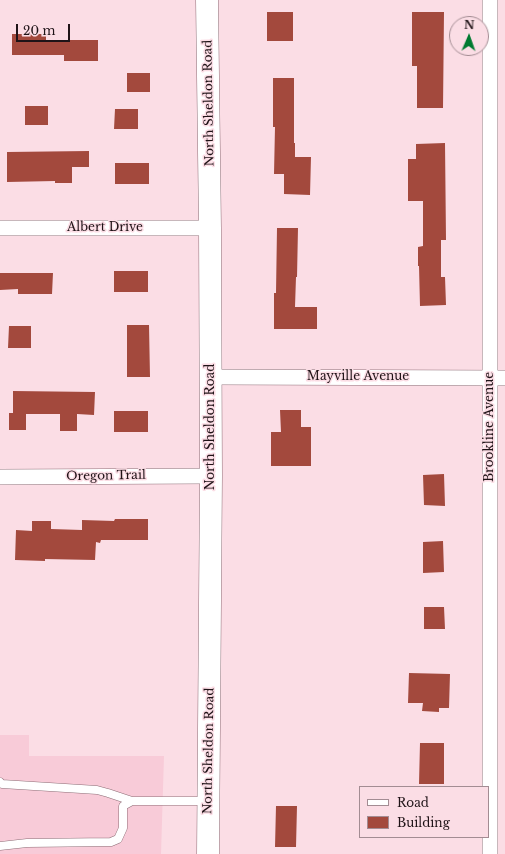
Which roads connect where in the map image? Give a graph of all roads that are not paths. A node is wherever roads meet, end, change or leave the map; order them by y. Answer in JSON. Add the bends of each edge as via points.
{"nodes":[{"id":1,"x":207,"y":0,"type":"edge"},
{"id":2,"x":490,"y":0,"type":"edge"},
{"id":3,"x":0,"y":228,"type":"edge"},
{"id":4,"x":210,"y":228,"type":"junction"},
{"id":5,"x":211,"y":377,"type":"junction"},
{"id":6,"x":498,"y":378,"type":"edge"},
{"id":7,"x":211,"y":476,"type":"junction"},
{"id":8,"x":0,"y":477,"type":"edge"},
{"id":9,"x":1,"y":783,"type":"edge"},
{"id":10,"x":132,"y":801,"type":"junction"},
{"id":11,"x":208,"y":802,"type":"junction"},
{"id":12,"x":0,"y":846,"type":"edge"},
{"id":13,"x":208,"y":854,"type":"edge"},
{"id":14,"x":490,"y":854,"type":"edge"}],
"edges":[{"from":1,"to":4,"type":"main road","name":"North Sheldon Road"},
{"from":2,"to":6,"type":"street","name":"Brookline Avenue"},
{"from":3,"to":4,"type":"street","name":"Albert Drive"},
{"from":4,"to":5,"type":"main road","name":"North Sheldon Road"},
{"from":5,"to":6,"type":"street","name":"Mayville Avenue"},
{"from":5,"to":7,"type":"main road","name":"North Sheldon Road"},
{"from":6,"to":14,"type":"street","name":"Brookline Avenue"},
{"from":7,"to":8,"type":"street","name":"Oregon Trail"},
{"from":7,"to":11,"type":"main road","name":"North Sheldon Road"},
{"from":9,"to":10,"type":"lane","via":[[96,790]]},
{"from":10,"to":11,"type":"lane"},
{"from":10,"to":12,"type":"lane","via":[[123,806],[123,828],[118,839],[111,842],[27,843]]},
{"from":11,"to":13,"type":"main road","name":"North Sheldon Road"}]}
